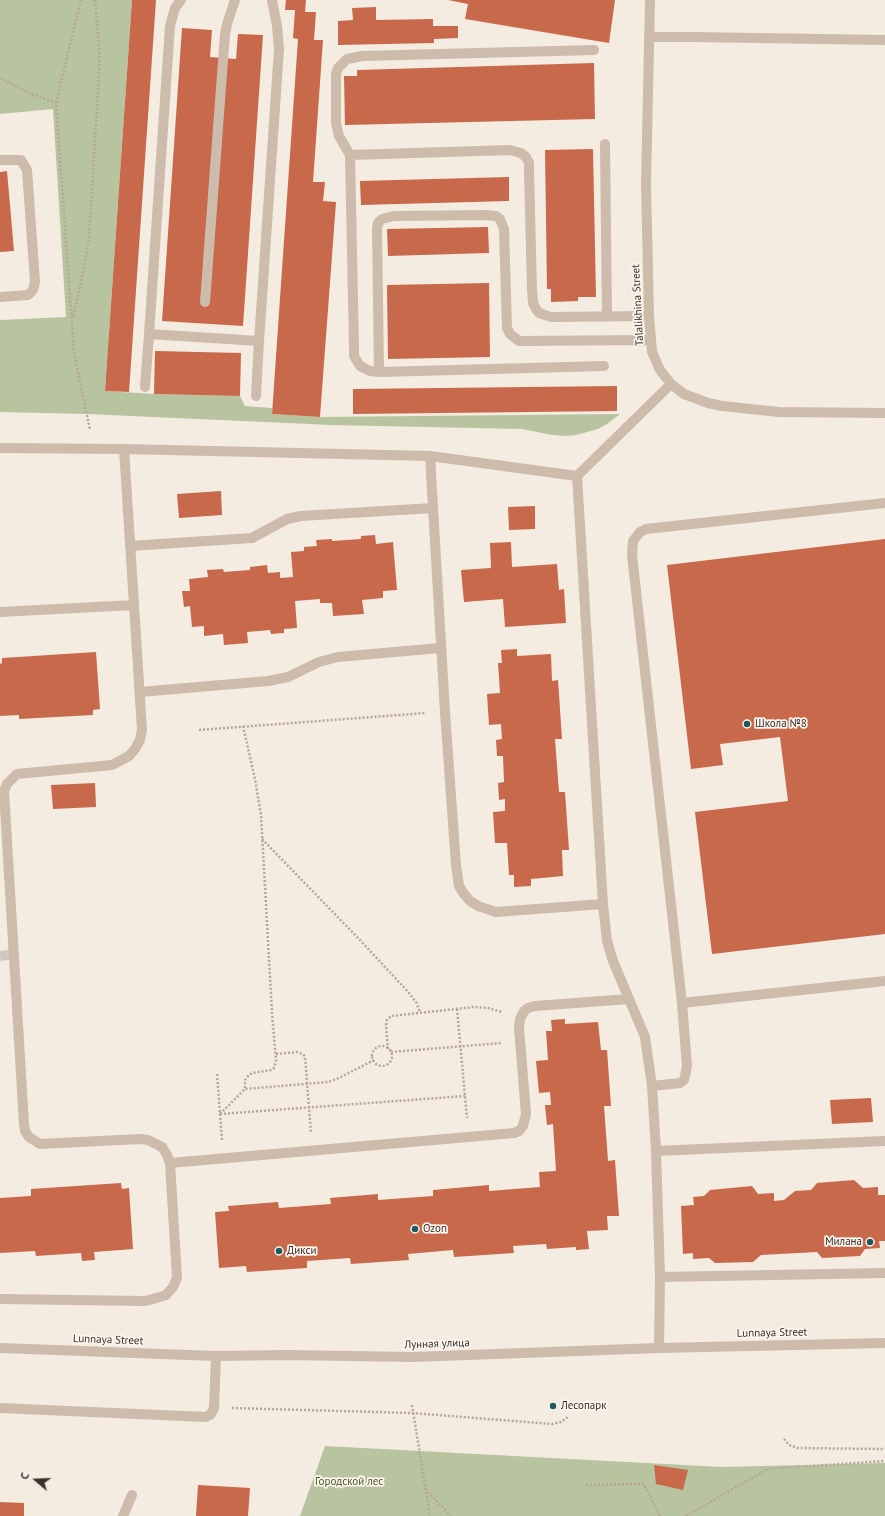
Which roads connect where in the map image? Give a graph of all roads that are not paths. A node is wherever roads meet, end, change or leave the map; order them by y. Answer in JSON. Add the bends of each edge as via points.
{"nodes":[{"id":1,"x":181,"y":0,"type":"edge"},
{"id":2,"x":235,"y":0,"type":"edge"},
{"id":3,"x":272,"y":0,"type":"edge"},
{"id":4,"x":650,"y":0,"type":"edge"},
{"id":5,"x":649,"y":38,"type":"junction"},
{"id":6,"x":885,"y":40,"type":"edge"},
{"id":7,"x":594,"y":50,"type":"dead end"},
{"id":8,"x":605,"y":144,"type":"dead end"},
{"id":9,"x":350,"y":155,"type":"junction"},
{"id":10,"x":0,"y":160,"type":"edge"},
{"id":11,"x":0,"y":297,"type":"edge"},
{"id":12,"x":205,"y":302,"type":"dead end"},
{"id":13,"x":648,"y":316,"type":"junction"},
{"id":14,"x":607,"y":317,"type":"junction"},
{"id":15,"x":149,"y":334,"type":"junction"},
{"id":16,"x":650,"y":340,"type":"junction"},
{"id":17,"x":259,"y":341,"type":"junction"},
{"id":18,"x":604,"y":366,"type":"dead end"},
{"id":19,"x":379,"y":372,"type":"junction"},
{"id":20,"x":671,"y":384,"type":"junction"},
{"id":21,"x":145,"y":387,"type":"dead end"},
{"id":22,"x":256,"y":396,"type":"dead end"},
{"id":23,"x":885,"y":413,"type":"edge"},
{"id":24,"x":0,"y":448,"type":"edge"},
{"id":25,"x":124,"y":449,"type":"junction"},
{"id":26,"x":430,"y":456,"type":"junction"},
{"id":27,"x":577,"y":476,"type":"junction"},
{"id":28,"x":885,"y":503,"type":"edge"},
{"id":29,"x":433,"y":508,"type":"junction"},
{"id":30,"x":130,"y":546,"type":"junction"},
{"id":31,"x":134,"y":605,"type":"junction"},
{"id":32,"x":0,"y":612,"type":"edge"},
{"id":33,"x":440,"y":648,"type":"junction"},
{"id":34,"x":140,"y":692,"type":"junction"},
{"id":35,"x":603,"y":904,"type":"junction"},
{"id":36,"x":885,"y":981,"type":"edge"},
{"id":37,"x":629,"y":999,"type":"junction"},
{"id":38,"x":682,"y":1003,"type":"junction"},
{"id":39,"x":652,"y":1086,"type":"junction"},
{"id":40,"x":885,"y":1141,"type":"edge"},
{"id":41,"x":656,"y":1151,"type":"junction"},
{"id":42,"x":170,"y":1163,"type":"junction"},
{"id":43,"x":885,"y":1273,"type":"edge"},
{"id":44,"x":660,"y":1277,"type":"junction"},
{"id":45,"x":0,"y":1299,"type":"edge"},
{"id":46,"x":885,"y":1343,"type":"edge"},
{"id":47,"x":0,"y":1348,"type":"edge"},
{"id":48,"x":659,"y":1348,"type":"junction"},
{"id":49,"x":216,"y":1356,"type":"junction"},
{"id":50,"x":0,"y":1408,"type":"edge"},
{"id":51,"x":132,"y":1495,"type":"dead end"},
{"id":52,"x":123,"y":1516,"type":"edge"}],
"edges":[{"from":1,"to":15,"type":"street","via":[[170,26]]},
{"from":2,"to":12,"type":"street","via":[[225,34]]},
{"from":3,"to":17,"type":"street","via":[[279,49]]},
{"from":4,"to":5,"type":"street","name":"Talalikhina Street"},
{"from":5,"to":6,"type":"street"},
{"from":5,"to":13,"type":"street","name":"Talalikhina Street","via":[[646,184]]},
{"from":7,"to":9,"type":"street","via":[[362,56],[347,59],[336,74],[336,123],[339,136]]},
{"from":8,"to":14,"type":"street"},
{"from":9,"to":14,"type":"street","via":[[510,150],[521,153],[529,163],[532,289],[536,309],[550,317]]},
{"from":9,"to":19,"type":"street","via":[[354,356],[365,370]]},
{"from":10,"to":11,"type":"street","via":[[21,160],[27,170],[35,282],[34,290],[28,294]]},
{"from":13,"to":14,"type":"street"},
{"from":13,"to":16,"type":"street","name":"Talalikhina Street"},
{"from":15,"to":17,"type":"street"},
{"from":15,"to":21,"type":"street"},
{"from":16,"to":19,"type":"street","via":[[519,341],[507,328],[504,229],[500,218],[486,215],[394,216],[382,219],[377,229]]},
{"from":16,"to":20,"type":"street","name":"Talalikhina Street","via":[[655,360]]},
{"from":17,"to":22,"type":"street"},
{"from":18,"to":19,"type":"street"},
{"from":20,"to":23,"type":"street","name":"Talalikhina Street","via":[[696,399],[738,409],[798,413]]},
{"from":20,"to":27,"type":"street"},
{"from":24,"to":25,"type":"street"},
{"from":25,"to":26,"type":"street"},
{"from":25,"to":30,"type":"street"},
{"from":26,"to":27,"type":"street"},
{"from":26,"to":29,"type":"street"},
{"from":27,"to":35,"type":"street"},
{"from":28,"to":38,"type":"street","via":[[653,528],[640,532],[633,541],[633,563]]},
{"from":29,"to":30,"type":"street","via":[[301,516],[288,519],[252,538]]},
{"from":29,"to":33,"type":"street"},
{"from":30,"to":31,"type":"street"},
{"from":31,"to":32,"type":"street"},
{"from":31,"to":34,"type":"street"},
{"from":33,"to":34,"type":"street","via":[[338,657],[319,662],[288,677],[268,681]]},
{"from":33,"to":35,"type":"street","via":[[457,876],[464,894],[478,906],[496,912]]},
{"from":34,"to":42,"type":"street","via":[[142,730],[140,740],[129,756],[102,767],[17,774],[4,791],[23,1101],[25,1131],[40,1144],[148,1140],[162,1148]]},
{"from":35,"to":37,"type":"street","via":[[610,951]]},
{"from":36,"to":38,"type":"street"},
{"from":37,"to":39,"type":"street","via":[[645,1037]]},
{"from":37,"to":42,"type":"street","via":[[535,1006],[524,1011],[520,1019],[520,1041],[526,1114],[523,1126],[514,1134]]},
{"from":38,"to":39,"type":"street","via":[[687,1066],[684,1080],[680,1083]]},
{"from":39,"to":41,"type":"street"},
{"from":40,"to":41,"type":"street"},
{"from":41,"to":44,"type":"street"},
{"from":42,"to":45,"type":"street","via":[[177,1278],[170,1292],[160,1298],[140,1301]]},
{"from":43,"to":44,"type":"street"},
{"from":44,"to":48,"type":"street"},
{"from":46,"to":48,"type":"street","name":"Lunnaya Street"},
{"from":47,"to":49,"type":"street","name":"Lunnaya Street"},
{"from":48,"to":49,"type":"street","name":"Лунная улица","via":[[413,1357]]},
{"from":49,"to":50,"type":"street","via":[[214,1408],[209,1416]]},
{"from":51,"to":52,"type":"street"}]}
